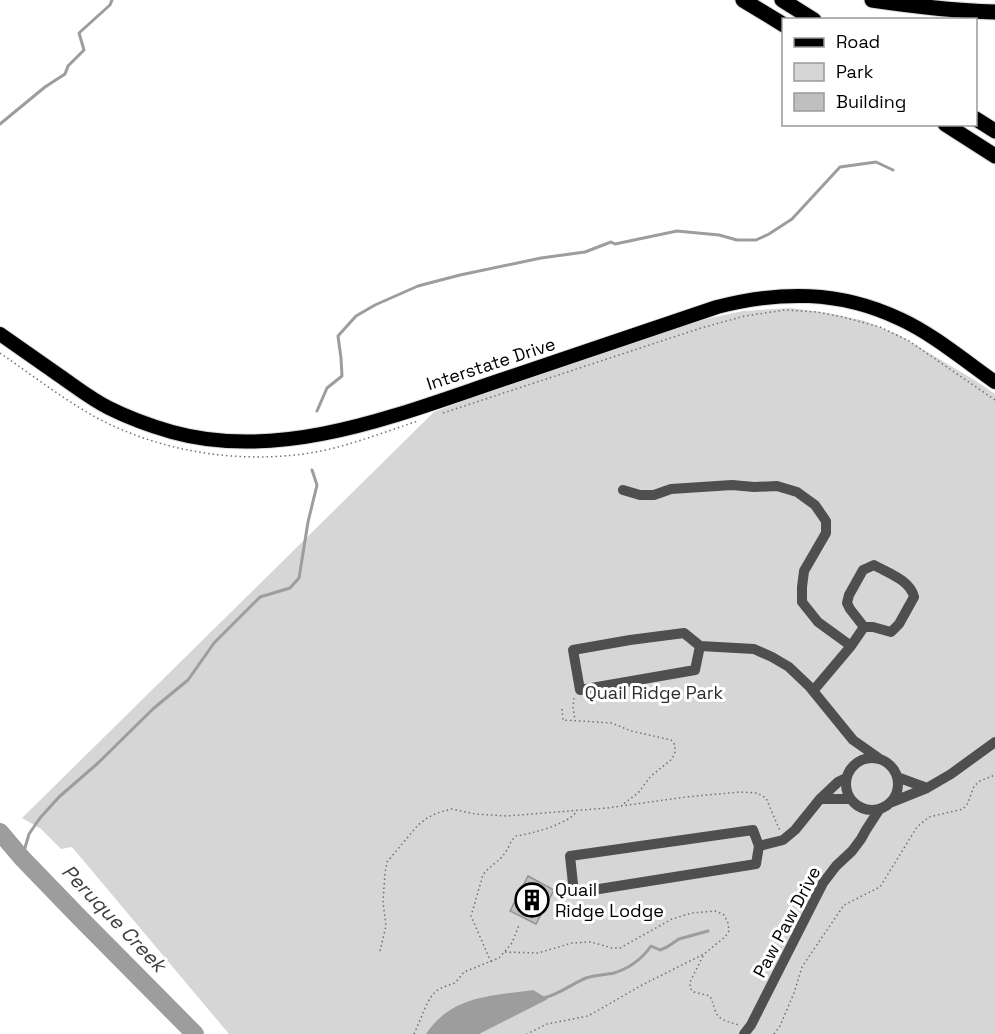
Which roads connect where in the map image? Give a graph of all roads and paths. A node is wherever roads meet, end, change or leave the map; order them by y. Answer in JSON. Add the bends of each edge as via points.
{"nodes":[{"id":1,"x":743,"y":0,"type":"edge"},
{"id":2,"x":782,"y":0,"type":"edge"},
{"id":3,"x":872,"y":0,"type":"edge"},
{"id":4,"x":995,"y":12,"type":"edge"},
{"id":5,"x":811,"y":18,"type":"edge"},
{"id":6,"x":782,"y":24,"type":"edge"},
{"id":7,"x":977,"y":120,"type":"edge"},
{"id":8,"x":948,"y":126,"type":"edge"},
{"id":9,"x":995,"y":131,"type":"edge"},
{"id":10,"x":995,"y":156,"type":"edge"},
{"id":11,"x":0,"y":334,"type":"edge"},
{"id":12,"x":995,"y":382,"type":"edge"},
{"id":13,"x":624,"y":490,"type":"dead end"},
{"id":14,"x":864,"y":627,"type":"junction"},
{"id":15,"x":700,"y":646,"type":"junction"},
{"id":16,"x":851,"y":646,"type":"junction"},
{"id":17,"x":580,"y":690,"type":"junction"},
{"id":18,"x":813,"y":691,"type":"junction"},
{"id":19,"x":562,"y":709,"type":"dead end"},
{"id":20,"x":575,"y":720,"type":"junction"},
{"id":21,"x":854,"y":740,"type":"junction"},
{"id":22,"x":995,"y":742,"type":"edge"},
{"id":23,"x":880,"y":759,"type":"junction"},
{"id":24,"x":854,"y":765,"type":"junction"},
{"id":25,"x":995,"y":775,"type":"edge"},
{"id":26,"x":897,"y":777,"type":"junction"},
{"id":27,"x":846,"y":778,"type":"junction"},
{"id":28,"x":927,"y":788,"type":"junction"},
{"id":29,"x":820,"y":799,"type":"junction"},
{"id":30,"x":849,"y":799,"type":"junction"},
{"id":31,"x":892,"y":802,"type":"junction"},
{"id":32,"x":621,"y":806,"type":"junction"},
{"id":33,"x":861,"y":809,"type":"junction"},
{"id":34,"x":577,"y":810,"type":"junction"},
{"id":35,"x":879,"y":810,"type":"junction"},
{"id":36,"x":866,"y":830,"type":"junction"},
{"id":37,"x":783,"y":840,"type":"junction"},
{"id":38,"x":759,"y":846,"type":"junction"},
{"id":39,"x":519,"y":925,"type":"dead end"},
{"id":40,"x":380,"y":951,"type":"dead end"},
{"id":41,"x":505,"y":952,"type":"junction"},
{"id":42,"x":704,"y":954,"type":"junction"},
{"id":43,"x":491,"y":962,"type":"junction"},
{"id":44,"x":746,"y":1032,"type":"edge"},
{"id":45,"x":414,"y":1034,"type":"edge"},
{"id":46,"x":527,"y":1034,"type":"edge"},
{"id":47,"x":774,"y":1034,"type":"edge"}],
"edges":[{"from":1,"to":6,"type":"highway"},
{"from":2,"to":5,"type":"highway"},
{"from":3,"to":4,"type":"highway"},
{"from":7,"to":9,"type":"highway"},
{"from":8,"to":10,"type":"highway"},
{"from":11,"to":12,"type":"main road","name":"Interstate Drive","via":[[109,408],[174,432],[236,442],[293,439],[363,424],[717,307],[783,295],[832,298],[883,312],[915,327]]},
{"from":13,"to":16,"type":"street","via":[[654,495],[671,489],[732,485],[777,486],[797,492],[815,505],[826,521],[825,533],[804,571],[802,602],[818,622]]},
{"from":14,"to":14,"type":"street","via":[[891,632],[915,597],[905,583],[874,565],[864,570],[847,603]]},
{"from":14,"to":16,"type":"street"},
{"from":15,"to":17,"type":"street","via":[[695,670]]},
{"from":15,"to":17,"type":"street","via":[[684,633],[573,650]]},
{"from":15,"to":18,"type":"street","via":[[754,649],[789,668]]},
{"from":16,"to":18,"type":"street"},
{"from":17,"to":20,"type":"path","via":[[573,699]]},
{"from":18,"to":21,"type":"street"},
{"from":19,"to":20,"type":"path","via":[[564,720]]},
{"from":20,"to":32,"type":"path","via":[[612,723],[671,740],[675,745],[672,759]]},
{"from":21,"to":23,"type":"street"},
{"from":21,"to":24,"type":"street"},
{"from":22,"to":28,"type":"street"},
{"from":23,"to":24,"type":"street","via":[[862,760]]},
{"from":23,"to":26,"type":"street"},
{"from":24,"to":27,"type":"street"},
{"from":25,"to":47,"type":"path","via":[[974,786],[963,808],[923,820],[880,887],[844,905],[802,967]]},
{"from":26,"to":28,"type":"street"},
{"from":26,"to":31,"type":"street","via":[[897,794]]},
{"from":27,"to":29,"type":"street"},
{"from":27,"to":30,"type":"street"},
{"from":28,"to":31,"type":"street"},
{"from":29,"to":30,"type":"street"},
{"from":29,"to":37,"type":"street"},
{"from":30,"to":33,"type":"street"},
{"from":31,"to":35,"type":"street"},
{"from":32,"to":34,"type":"path"},
{"from":32,"to":37,"type":"path","via":[[686,796],[757,793],[766,798]]},
{"from":33,"to":35,"type":"street"},
{"from":33,"to":36,"type":"street"},
{"from":34,"to":40,"type":"path","via":[[507,816],[452,809],[427,818],[387,862],[383,902],[386,926]]},
{"from":34,"to":43,"type":"path","via":[[561,823],[516,836],[483,875],[471,915]]},
{"from":35,"to":36,"type":"street","name":"Paw Paw Drive"},
{"from":36,"to":44,"type":"street","name":"Paw Paw Drive","via":[[824,883]]},
{"from":37,"to":38,"type":"street"},
{"from":38,"to":38,"type":"street","via":[[753,830],[570,856],[574,893],[756,864]]},
{"from":39,"to":41,"type":"path"},
{"from":41,"to":42,"type":"path","via":[[538,953],[591,942],[620,948],[672,918],[715,911],[727,919],[729,931]]},
{"from":41,"to":43,"type":"path"},
{"from":42,"to":44,"type":"path","via":[[690,988],[710,996],[719,1018],[738,1024]]},
{"from":42,"to":46,"type":"path","via":[[588,1016],[547,1024]]},
{"from":43,"to":45,"type":"path","via":[[464,972],[455,984],[436,991]]}]}
